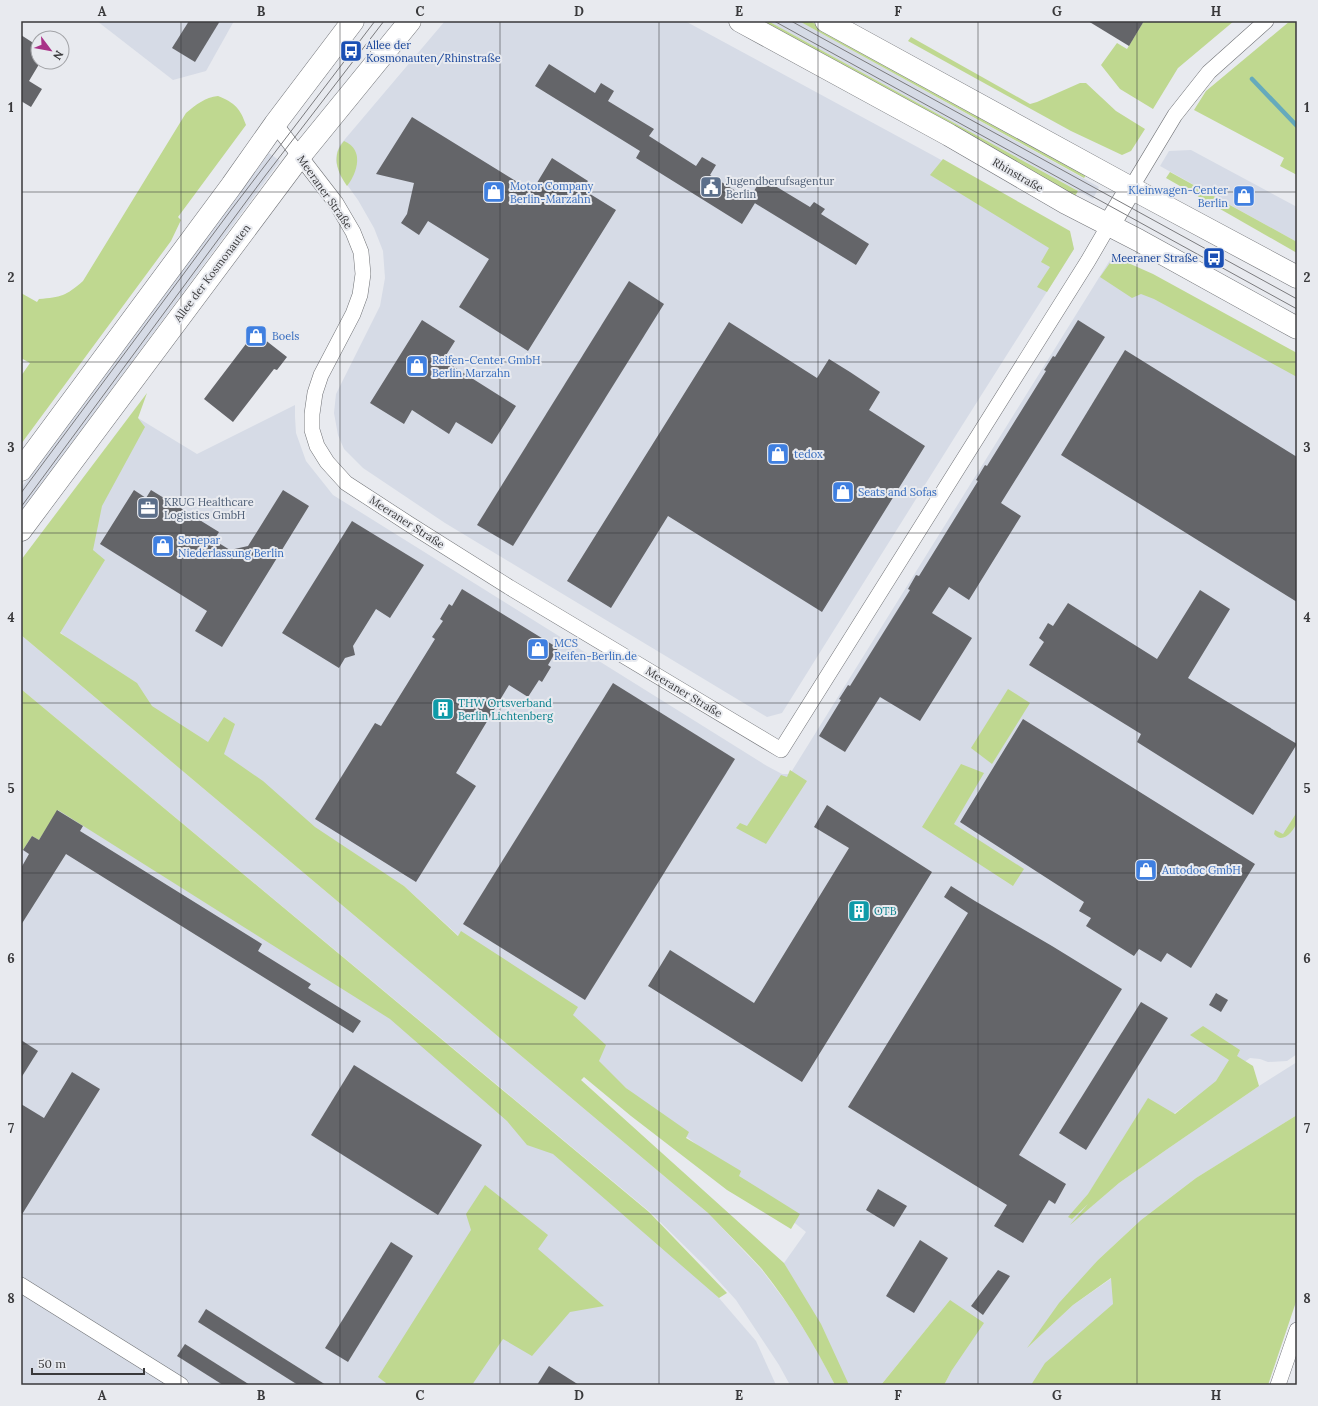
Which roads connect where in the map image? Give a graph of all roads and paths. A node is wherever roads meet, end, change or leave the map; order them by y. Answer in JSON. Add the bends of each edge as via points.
{"nodes":[{"id":1,"x":353,"y":21,"type":"edge"},
{"id":2,"x":410,"y":21,"type":"edge"},
{"id":3,"x":740,"y":21,"type":"edge"},
{"id":4,"x":826,"y":21,"type":"edge"},
{"id":5,"x":1266,"y":21,"type":"edge"},
{"id":6,"x":275,"y":124,"type":"junction"},
{"id":7,"x":300,"y":156,"type":"junction"},
{"id":8,"x":1131,"y":188,"type":"junction"},
{"id":9,"x":1109,"y":225,"type":"junction"},
{"id":10,"x":1297,"y":277,"type":"edge"},
{"id":11,"x":1297,"y":328,"type":"edge"},
{"id":12,"x":21,"y":470,"type":"edge"},
{"id":13,"x":21,"y":530,"type":"edge"},
{"id":14,"x":21,"y":1285,"type":"edge"},
{"id":15,"x":1297,"y":1330,"type":"edge"},
{"id":16,"x":181,"y":1385,"type":"edge"},
{"id":17,"x":1278,"y":1385,"type":"edge"}],
"edges":[{"from":1,"to":6,"type":"main road"},
{"from":2,"to":7,"type":"main road","name":"Allee der Kosmonauten"},
{"from":3,"to":9,"type":"main road","name":"Rhinstraße"},
{"from":4,"to":8,"type":"main road"},
{"from":5,"to":8,"type":"street","via":[[1208,72],[1175,115]]},
{"from":6,"to":7,"type":"street","name":"Meeraner Straße"},
{"from":6,"to":12,"type":"main road"},
{"from":7,"to":9,"type":"street","name":"Meeraner Straße","via":[[336,203],[361,252],[363,274],[360,295],[353,314],[321,375],[315,393],[312,430],[317,446],[328,462],[346,483],[415,527],[781,750]]},
{"from":7,"to":13,"type":"main road","name":"Allee der Kosmonauten"},
{"from":8,"to":9,"type":"main road"},
{"from":8,"to":10,"type":"main road"},
{"from":9,"to":11,"type":"main road","name":"Rhinstraße"},
{"from":14,"to":16,"type":"street"},
{"from":15,"to":17,"type":"street"}]}
